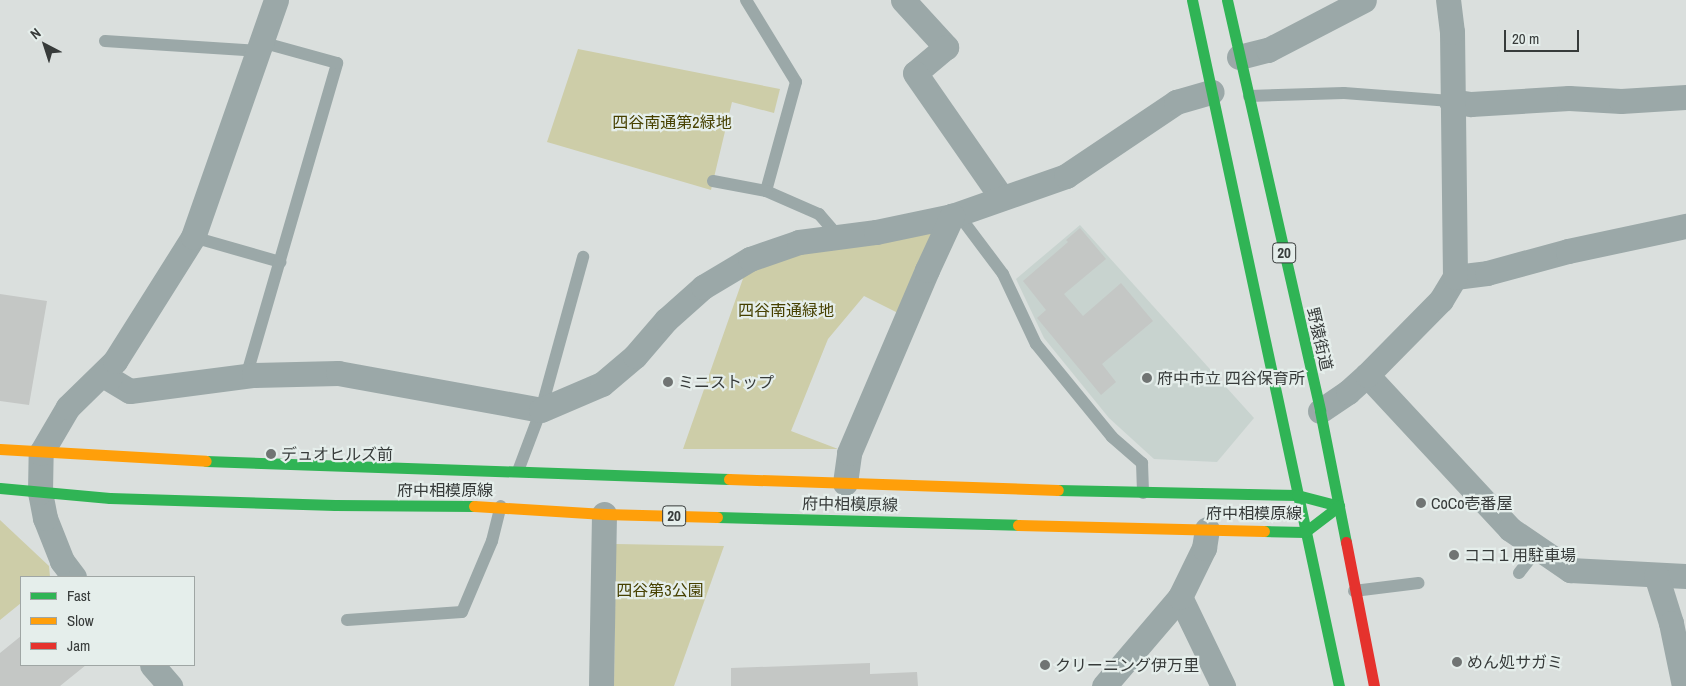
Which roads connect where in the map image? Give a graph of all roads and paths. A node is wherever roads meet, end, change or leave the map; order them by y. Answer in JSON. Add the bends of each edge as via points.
{"nodes":[{"id":1,"x":276,"y":0,"type":"edge"},
{"id":2,"x":746,"y":0,"type":"edge"},
{"id":3,"x":903,"y":0,"type":"edge"},
{"id":4,"x":1192,"y":0,"type":"edge"},
{"id":5,"x":1227,"y":0,"type":"edge"},
{"id":6,"x":1364,"y":0,"type":"edge"},
{"id":7,"x":1448,"y":0,"type":"edge"},
{"id":8,"x":105,"y":41,"type":"dead end"},
{"id":9,"x":259,"y":47,"type":"junction"},
{"id":10,"x":1239,"y":57,"type":"junction"},
{"id":11,"x":1212,"y":92,"type":"junction"},
{"id":12,"x":1249,"y":96,"type":"junction"},
{"id":13,"x":1686,"y":97,"type":"edge"},
{"id":14,"x":1451,"y":101,"type":"junction"},
{"id":15,"x":713,"y":182,"type":"dead end"},
{"id":16,"x":766,"y":192,"type":"junction"},
{"id":17,"x":1002,"y":198,"type":"junction"},
{"id":18,"x":952,"y":216,"type":"junction"},
{"id":19,"x":1686,"y":226,"type":"edge"},
{"id":20,"x":193,"y":237,"type":"junction"},
{"id":21,"x":839,"y":237,"type":"junction"},
{"id":22,"x":582,"y":256,"type":"dead end"},
{"id":23,"x":280,"y":262,"type":"junction"},
{"id":24,"x":1455,"y":277,"type":"junction"},
{"id":25,"x":103,"y":375,"type":"junction"},
{"id":26,"x":1367,"y":375,"type":"junction"},
{"id":27,"x":246,"y":376,"type":"junction"},
{"id":28,"x":541,"y":410,"type":"junction"},
{"id":29,"x":1320,"y":411,"type":"junction"},
{"id":30,"x":0,"y":449,"type":"edge"},
{"id":31,"x":41,"y":453,"type":"junction"},
{"id":32,"x":518,"y":472,"type":"junction"},
{"id":33,"x":845,"y":483,"type":"junction"},
{"id":34,"x":0,"y":488,"type":"edge"},
{"id":35,"x":40,"y":492,"type":"junction"},
{"id":36,"x":1143,"y":494,"type":"junction"},
{"id":37,"x":1297,"y":495,"type":"junction"},
{"id":38,"x":495,"y":503,"type":"junction"},
{"id":39,"x":1339,"y":506,"type":"junction"},
{"id":40,"x":604,"y":514,"type":"junction"},
{"id":41,"x":1207,"y":529,"type":"junction"},
{"id":42,"x":1305,"y":532,"type":"junction"},
{"id":43,"x":1538,"y":549,"type":"junction"},
{"id":44,"x":1518,"y":573,"type":"dead end"},
{"id":45,"x":1656,"y":575,"type":"junction"},
{"id":46,"x":73,"y":576,"type":"edge"},
{"id":47,"x":1686,"y":576,"type":"edge"},
{"id":48,"x":1419,"y":583,"type":"dead end"},
{"id":49,"x":1354,"y":591,"type":"junction"},
{"id":50,"x":1180,"y":597,"type":"junction"},
{"id":51,"x":347,"y":620,"type":"dead end"},
{"id":52,"x":153,"y":666,"type":"edge"},
{"id":53,"x":170,"y":686,"type":"edge"},
{"id":54,"x":601,"y":686,"type":"edge"},
{"id":55,"x":1104,"y":686,"type":"edge"},
{"id":56,"x":1223,"y":686,"type":"edge"},
{"id":57,"x":1339,"y":686,"type":"edge"},
{"id":58,"x":1374,"y":686,"type":"edge"},
{"id":59,"x":1684,"y":686,"type":"edge"}],
"edges":[{"from":1,"to":9,"type":"street"},
{"from":2,"to":16,"type":"lane","via":[[796,82]]},
{"from":3,"to":17,"type":"street","via":[[946,47],[915,73]]},
{"from":4,"to":11,"type":"main road","number":"20"},
{"from":5,"to":10,"type":"main road","name":"野猿街道","number":"20"},
{"from":6,"to":10,"type":"street","via":[[1268,50]]},
{"from":7,"to":14,"type":"street","via":[[1452,32]]},
{"from":8,"to":9,"type":"lane"},
{"from":9,"to":20,"type":"street"},
{"from":9,"to":23,"type":"lane","via":[[336,64]]},
{"from":10,"to":12,"type":"main road","name":"野猿街道","number":"20"},
{"from":11,"to":17,"type":"street","via":[[1176,102],[1066,176]]},
{"from":11,"to":37,"type":"main road","number":"20"},
{"from":12,"to":14,"type":"lane","via":[[1344,93]]},
{"from":12,"to":29,"type":"main road","name":"野猿街道","number":"20"},
{"from":13,"to":14,"type":"street","via":[[1621,101],[1569,98],[1471,104]]},
{"from":14,"to":24,"type":"street"},
{"from":15,"to":16,"type":"lane"},
{"from":16,"to":21,"type":"lane","via":[[819,214]]},
{"from":17,"to":18,"type":"street"},
{"from":18,"to":21,"type":"street"},
{"from":18,"to":33,"type":"street","via":[[849,453]]},
{"from":18,"to":36,"type":"lane","via":[[964,222],[1004,274],[1036,344],[1112,437],[1142,462]]},
{"from":19,"to":24,"type":"street","via":[[1568,251],[1487,273]]},
{"from":20,"to":23,"type":"lane"},
{"from":20,"to":25,"type":"street"},
{"from":21,"to":28,"type":"street","via":[[799,242],[750,259],[703,287],[666,320],[635,356],[602,384]]},
{"from":22,"to":28,"type":"lane"},
{"from":23,"to":27,"type":"lane"},
{"from":24,"to":26,"type":"street","via":[[1441,300]]},
{"from":25,"to":27,"type":"street","via":[[130,391]]},
{"from":25,"to":31,"type":"street","via":[[68,407]]},
{"from":26,"to":29,"type":"street"},
{"from":26,"to":43,"type":"street","via":[[1510,529]]},
{"from":27,"to":28,"type":"street","via":[[338,373]]},
{"from":28,"to":32,"type":"lane"},
{"from":29,"to":39,"type":"main road","name":"野猿街道","number":"20"},
{"from":30,"to":31,"type":"main road","name":"府中相模原線"},
{"from":31,"to":32,"type":"main road","name":"府中相模原線","via":[[493,475]]},
{"from":31,"to":35,"type":"street"},
{"from":32,"to":33,"type":"main road","name":"府中相模原線"},
{"from":33,"to":36,"type":"main road","name":"府中相模原線"},
{"from":34,"to":35,"type":"main road","name":"府中相模原線","number":"20"},
{"from":35,"to":38,"type":"main road","name":"府中相模原線","number":"20","via":[[110,498],[335,506]]},
{"from":35,"to":46,"type":"street","via":[[56,546]]},
{"from":36,"to":37,"type":"main road","name":"府中相模原線"},
{"from":37,"to":39,"type":"main road","name":"府中相模原線"},
{"from":37,"to":42,"type":"main road","number":"20"},
{"from":38,"to":40,"type":"main road","name":"府中相模原線","number":"20"},
{"from":38,"to":51,"type":"lane","via":[[492,541],[462,612]]},
{"from":39,"to":42,"type":"main road","name":"府中相模原線"},
{"from":39,"to":49,"type":"main road","name":"野猿街道","number":"20"},
{"from":40,"to":41,"type":"main road","name":"府中相模原線","number":"20"},
{"from":40,"to":54,"type":"street"},
{"from":41,"to":42,"type":"main road","name":"府中相模原線","number":"20"},
{"from":41,"to":50,"type":"street","via":[[1204,548]]},
{"from":42,"to":57,"type":"main road","number":"20"},
{"from":43,"to":44,"type":"lane"},
{"from":43,"to":45,"type":"street","via":[[1570,570]]},
{"from":45,"to":47,"type":"street"},
{"from":45,"to":59,"type":"street","via":[[1671,623]]},
{"from":48,"to":49,"type":"lane"},
{"from":49,"to":58,"type":"main road","name":"野猿街道","number":"20"},
{"from":50,"to":55,"type":"street"},
{"from":50,"to":56,"type":"street"},
{"from":52,"to":53,"type":"street"}]}
